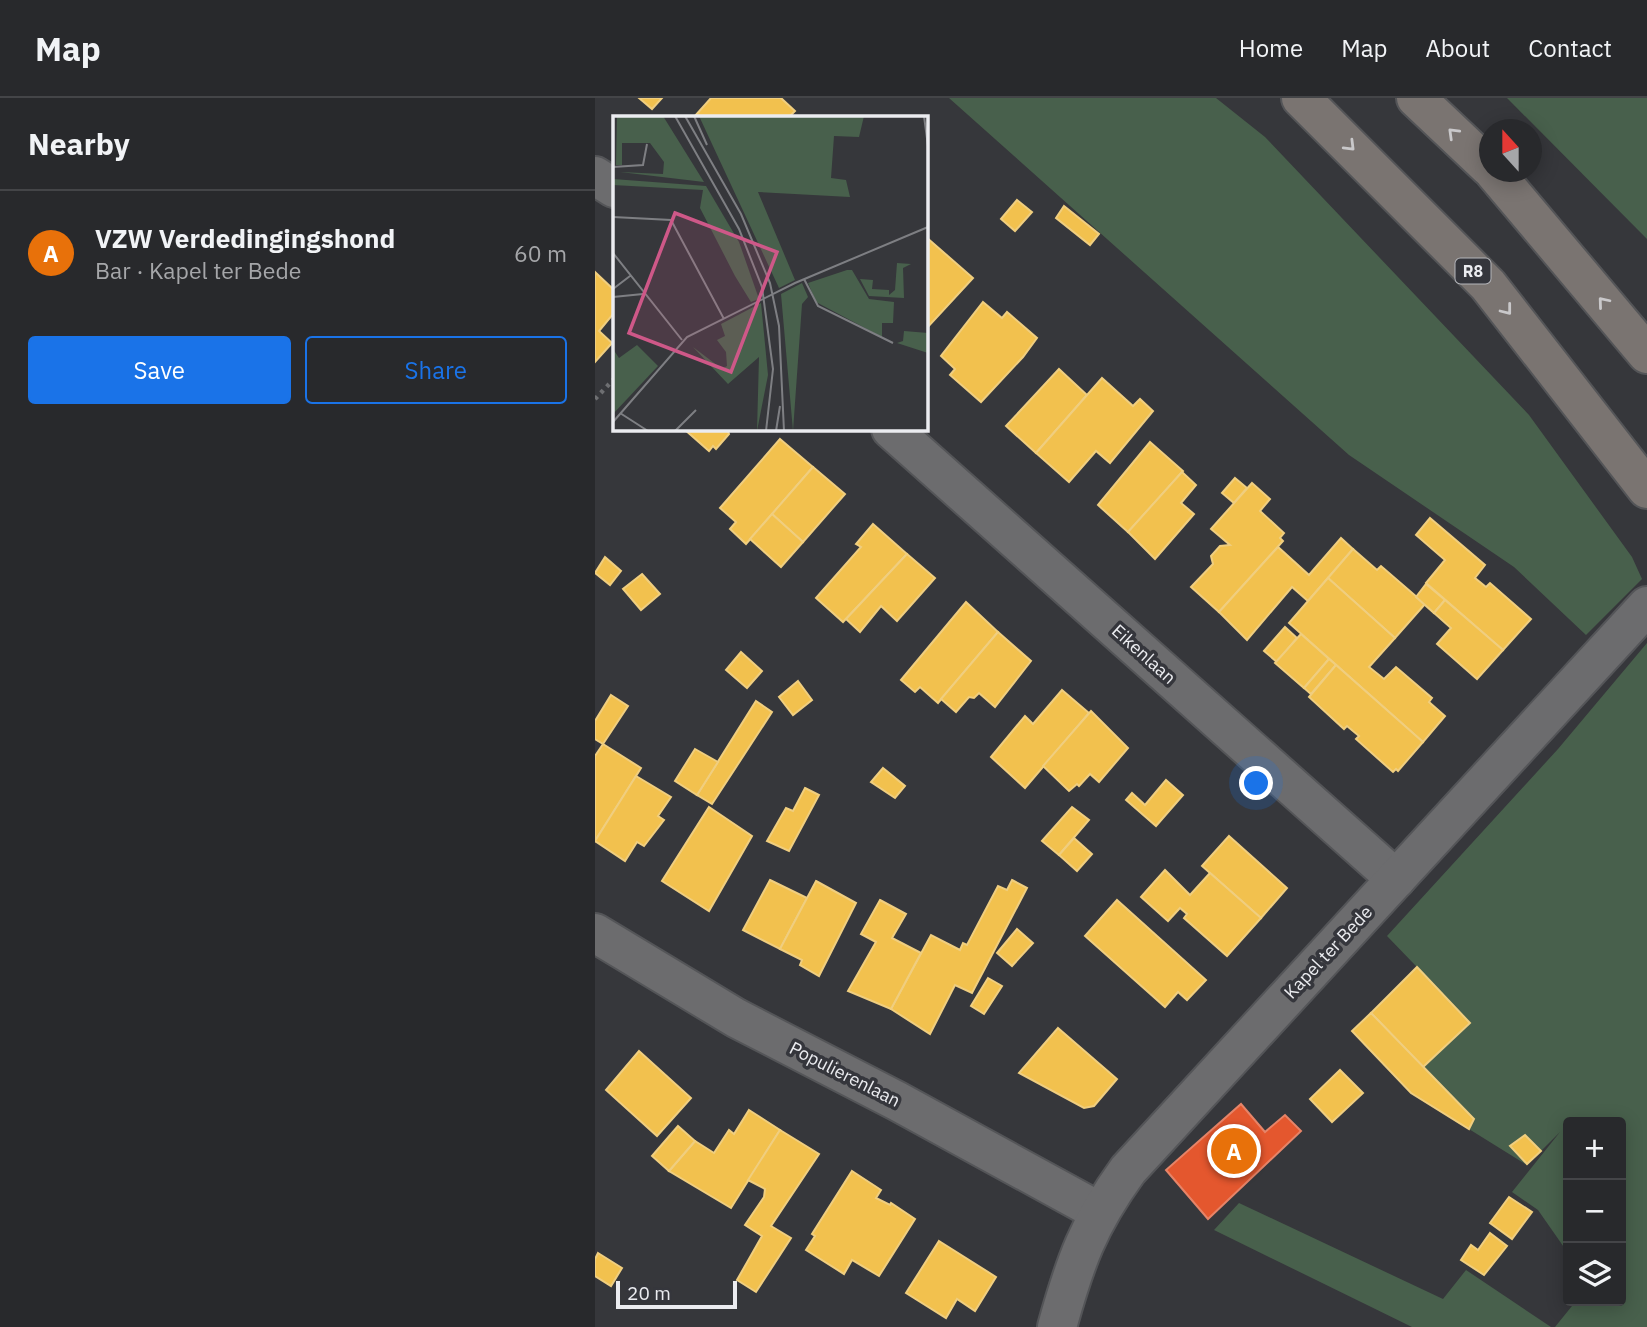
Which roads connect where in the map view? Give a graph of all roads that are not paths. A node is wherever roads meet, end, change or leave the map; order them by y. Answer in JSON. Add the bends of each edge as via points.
{"nodes":[{"id":1,"x":1301,"y":98,"type":"edge"},
{"id":2,"x":1416,"y":98,"type":"edge"},
{"id":3,"x":1479,"y":158,"type":"edge"},
{"id":4,"x":595,"y":176,"type":"edge"},
{"id":5,"x":1502,"y":182,"type":"edge"},
{"id":6,"x":613,"y":187,"type":"edge"},
{"id":7,"x":1647,"y":354,"type":"edge"},
{"id":8,"x":892,"y":430,"type":"edge"},
{"id":9,"x":1636,"y":474,"type":"edge"},
{"id":10,"x":1647,"y":606,"type":"edge"},
{"id":11,"x":1396,"y":880,"type":"junction"},
{"id":12,"x":595,"y":933,"type":"edge"},
{"id":13,"x":1098,"y":1211,"type":"junction"},
{"id":14,"x":1057,"y":1327,"type":"edge"}],
"edges":[{"from":1,"to":9,"type":"highway","number":"R8","one_way":true,"via":[[1487,285]]},
{"from":3,"to":2,"type":"highway","one_way":true},
{"from":4,"to":6,"type":"street"},
{"from":7,"to":5,"type":"highway","one_way":true},
{"from":8,"to":11,"type":"street","name":"Eikenlaan"},
{"from":10,"to":11,"type":"street","name":"Kapel ter Bede"},
{"from":11,"to":13,"type":"street","name":"Kapel ter Bede","via":[[1128,1170]]},
{"from":12,"to":13,"type":"street","name":"Populierenlaan","via":[[736,1018]]},
{"from":13,"to":14,"type":"street","name":"Kapel ter Bede","via":[[1072,1271]]}]}
